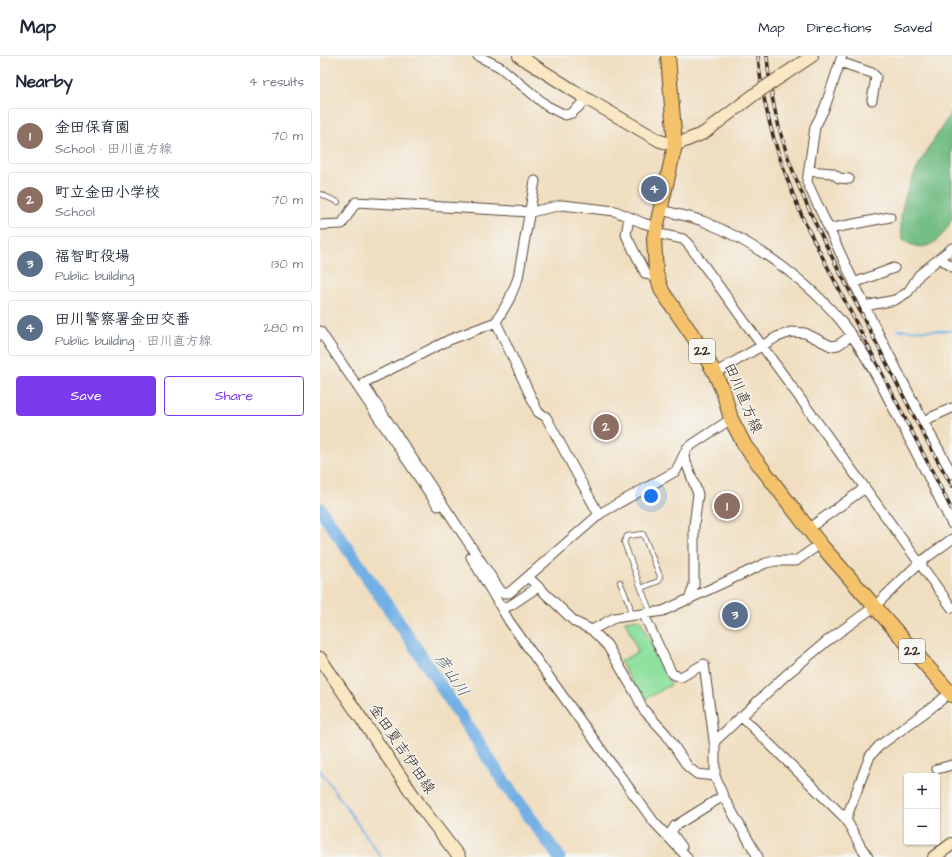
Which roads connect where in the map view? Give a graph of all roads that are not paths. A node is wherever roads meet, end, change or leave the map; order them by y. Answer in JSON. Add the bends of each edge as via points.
{"nodes":[{"id":1,"x":478,"y":56,"type":"edge"},
{"id":2,"x":519,"y":56,"type":"edge"},
{"id":3,"x":668,"y":56,"type":"edge"},
{"id":4,"x":812,"y":56,"type":"edge"},
{"id":5,"x":841,"y":59,"type":"edge"},
{"id":6,"x":587,"y":100,"type":"junction"},
{"id":7,"x":872,"y":100,"type":"dead end"},
{"id":8,"x":674,"y":144,"type":"junction"},
{"id":9,"x":809,"y":171,"type":"junction"},
{"id":10,"x":849,"y":179,"type":"dead end"},
{"id":11,"x":535,"y":181,"type":"dead end"},
{"id":12,"x":320,"y":194,"type":"edge"},
{"id":13,"x":338,"y":202,"type":"dead end"},
{"id":14,"x":661,"y":210,"type":"junction"},
{"id":15,"x":531,"y":212,"type":"junction"},
{"id":16,"x":628,"y":217,"type":"junction"},
{"id":17,"x":890,"y":217,"type":"dead end"},
{"id":18,"x":320,"y":226,"type":"edge"},
{"id":19,"x":828,"y":229,"type":"junction"},
{"id":20,"x":656,"y":230,"type":"junction"},
{"id":21,"x":952,"y":248,"type":"edge"},
{"id":22,"x":940,"y":258,"type":"junction"},
{"id":23,"x":952,"y":267,"type":"edge"},
{"id":24,"x":894,"y":268,"type":"dead end"},
{"id":25,"x":658,"y":279,"type":"junction"},
{"id":26,"x":854,"y":283,"type":"junction"},
{"id":27,"x":865,"y":306,"type":"junction"},
{"id":28,"x":496,"y":322,"type":"junction"},
{"id":29,"x":320,"y":332,"type":"edge"},
{"id":30,"x":852,"y":335,"type":"junction"},
{"id":31,"x":762,"y":346,"type":"junction"},
{"id":32,"x":715,"y":373,"type":"junction"},
{"id":33,"x":952,"y":408,"type":"edge"},
{"id":34,"x":730,"y":420,"type":"junction"},
{"id":35,"x":923,"y":421,"type":"junction"},
{"id":36,"x":405,"y":451,"type":"junction"},
{"id":37,"x":684,"y":457,"type":"junction"},
{"id":38,"x":952,"y":474,"type":"edge"},
{"id":39,"x":865,"y":488,"type":"junction"},
{"id":40,"x":599,"y":515,"type":"junction"},
{"id":41,"x":952,"y":524,"type":"edge"},
{"id":42,"x":808,"y":529,"type":"junction"},
{"id":43,"x":952,"y":539,"type":"edge"},
{"id":44,"x":820,"y":544,"type":"junction"},
{"id":45,"x":919,"y":563,"type":"junction"},
{"id":46,"x":528,"y":577,"type":"junction"},
{"id":47,"x":620,"y":582,"type":"dead end"},
{"id":48,"x":538,"y":587,"type":"junction"},
{"id":49,"x":641,"y":588,"type":"junction"},
{"id":50,"x":689,"y":600,"type":"junction"},
{"id":51,"x":874,"y":607,"type":"junction"},
{"id":52,"x":503,"y":608,"type":"junction"},
{"id":53,"x":952,"y":608,"type":"edge"},
{"id":54,"x":647,"y":614,"type":"junction"},
{"id":55,"x":630,"y":615,"type":"junction"},
{"id":56,"x":592,"y":630,"type":"junction"},
{"id":57,"x":320,"y":658,"type":"edge"},
{"id":58,"x":951,"y":694,"type":"edge"},
{"id":59,"x":741,"y":716,"type":"junction"},
{"id":60,"x":714,"y":742,"type":"junction"},
{"id":61,"x":952,"y":765,"type":"edge"},
{"id":62,"x":937,"y":769,"type":"dead end"},
{"id":63,"x":715,"y":776,"type":"junction"},
{"id":64,"x":723,"y":796,"type":"junction"},
{"id":65,"x":648,"y":815,"type":"junction"},
{"id":66,"x":846,"y":819,"type":"junction"},
{"id":67,"x":671,"y":832,"type":"junction"},
{"id":68,"x":952,"y":844,"type":"edge"},
{"id":69,"x":680,"y":850,"type":"junction"},
{"id":70,"x":459,"y":857,"type":"edge"},
{"id":71,"x":687,"y":857,"type":"edge"},
{"id":72,"x":758,"y":857,"type":"edge"},
{"id":73,"x":868,"y":857,"type":"edge"},
{"id":74,"x":934,"y":857,"type":"edge"}],
"edges":[{"from":1,"to":6,"type":"street","via":[[500,67],[547,106],[565,115],[572,114]]},
{"from":2,"to":6,"type":"main road"},
{"from":3,"to":8,"type":"main road","name":"田川直方線","number":"22"},
{"from":4,"to":8,"type":"main road","bridge":true,"via":[[755,94],[704,133]]},
{"from":5,"to":7,"type":"street","via":[[876,77]]},
{"from":5,"to":9,"type":"street","via":[[816,127]]},
{"from":6,"to":8,"type":"main road","via":[[660,141]]},
{"from":8,"to":14,"type":"main road","name":"田川直方線","number":"22"},
{"from":9,"to":10,"type":"street","via":[[832,173],[839,178]]},
{"from":9,"to":19,"type":"street","via":[[807,182]]},
{"from":11,"to":15,"type":"street"},
{"from":12,"to":13,"type":"lane"},
{"from":14,"to":20,"type":"main road","name":"田川直方線","number":"22"},
{"from":14,"to":30,"type":"street","via":[[705,222],[760,251],[817,295]]},
{"from":15,"to":16,"type":"street","via":[[562,205],[615,211]]},
{"from":15,"to":18,"type":"street","via":[[356,202],[342,224]]},
{"from":15,"to":28,"type":"street","via":[[518,278]]},
{"from":16,"to":20,"type":"street"},
{"from":16,"to":25,"type":"street","via":[[626,235],[644,273]]},
{"from":17,"to":19,"type":"street"},
{"from":19,"to":26,"type":"street"},
{"from":20,"to":25,"type":"main road","name":"田川直方線","number":"22"},
{"from":20,"to":31,"type":"street","via":[[683,238]]},
{"from":21,"to":22,"type":"street"},
{"from":22,"to":23,"type":"street"},
{"from":22,"to":27,"type":"street","via":[[919,275],[908,292],[896,300]]},
{"from":24,"to":26,"type":"street"},
{"from":25,"to":32,"type":"main road","name":"田川直方線","number":"22","via":[[662,291]]},
{"from":26,"to":27,"type":"street"},
{"from":27,"to":35,"type":"street"},
{"from":28,"to":36,"type":"street","via":[[449,340],[366,382],[365,387]]},
{"from":28,"to":40,"type":"street","via":[[538,412],[546,417]]},
{"from":29,"to":36,"type":"street"},
{"from":30,"to":31,"type":"street","via":[[838,345],[831,346],[806,333],[791,332],[776,337]]},
{"from":30,"to":41,"type":"street"},
{"from":31,"to":32,"type":"street"},
{"from":31,"to":39,"type":"street"},
{"from":32,"to":34,"type":"main road","name":"田川直方線","number":"22","via":[[724,394]]},
{"from":33,"to":35,"type":"street"},
{"from":34,"to":37,"type":"street","via":[[687,448]]},
{"from":34,"to":42,"type":"main road","name":"田川直方線","number":"22","via":[[745,446]]},
{"from":35,"to":38,"type":"street"},
{"from":36,"to":46,"type":"street","via":[[502,593],[509,593]]},
{"from":36,"to":52,"type":"street"},
{"from":37,"to":40,"type":"street","via":[[676,471]]},
{"from":37,"to":50,"type":"street","via":[[698,494],[694,526],[694,585]]},
{"from":39,"to":42,"type":"street"},
{"from":39,"to":45,"type":"street"},
{"from":40,"to":46,"type":"street"},
{"from":42,"to":44,"type":"main road","name":"田川直方線","number":"22"},
{"from":43,"to":45,"type":"street"},
{"from":44,"to":50,"type":"street","via":[[796,561],[775,561],[766,564]]},
{"from":44,"to":51,"type":"main road","name":"田川直方線","number":"22"},
{"from":45,"to":51,"type":"street"},
{"from":45,"to":53,"type":"street"},
{"from":46,"to":48,"type":"street"},
{"from":47,"to":55,"type":"lane","via":[[630,606]]},
{"from":48,"to":52,"type":"street","via":[[511,606]]},
{"from":48,"to":56,"type":"street","via":[[575,622]]},
{"from":49,"to":49,"type":"lane","via":[[624,542],[627,536],[643,534],[660,576],[659,581]]},
{"from":49,"to":54,"type":"lane"},
{"from":50,"to":54,"type":"street","via":[[664,611]]},
{"from":51,"to":58,"type":"main road","name":"田川直方線","number":"22"},
{"from":51,"to":59,"type":"street","via":[[821,646]]},
{"from":52,"to":65,"type":"street","via":[[509,621]]},
{"from":54,"to":55,"type":"street"},
{"from":54,"to":60,"type":"street","via":[[672,674],[681,677],[704,664]]},
{"from":55,"to":56,"type":"street","via":[[614,618]]},
{"from":56,"to":63,"type":"street","via":[[607,645],[638,696],[643,709],[666,734],[688,767],[697,774]]},
{"from":57,"to":70,"type":"main road","name":"金田夏吉伊田線","via":[[424,811]]},
{"from":58,"to":66,"type":"street","via":[[879,746],[870,756]]},
{"from":59,"to":60,"type":"street"},
{"from":59,"to":66,"type":"street"},
{"from":60,"to":63,"type":"street"},
{"from":61,"to":62,"type":"street"},
{"from":63,"to":64,"type":"street"},
{"from":64,"to":67,"type":"street","via":[[675,826]]},
{"from":64,"to":72,"type":"street"},
{"from":65,"to":67,"type":"street","via":[[653,814]]},
{"from":65,"to":69,"type":"street"},
{"from":66,"to":73,"type":"street"},
{"from":67,"to":69,"type":"street","via":[[682,846]]},
{"from":68,"to":74,"type":"main road"},
{"from":69,"to":71,"type":"street"}]}
